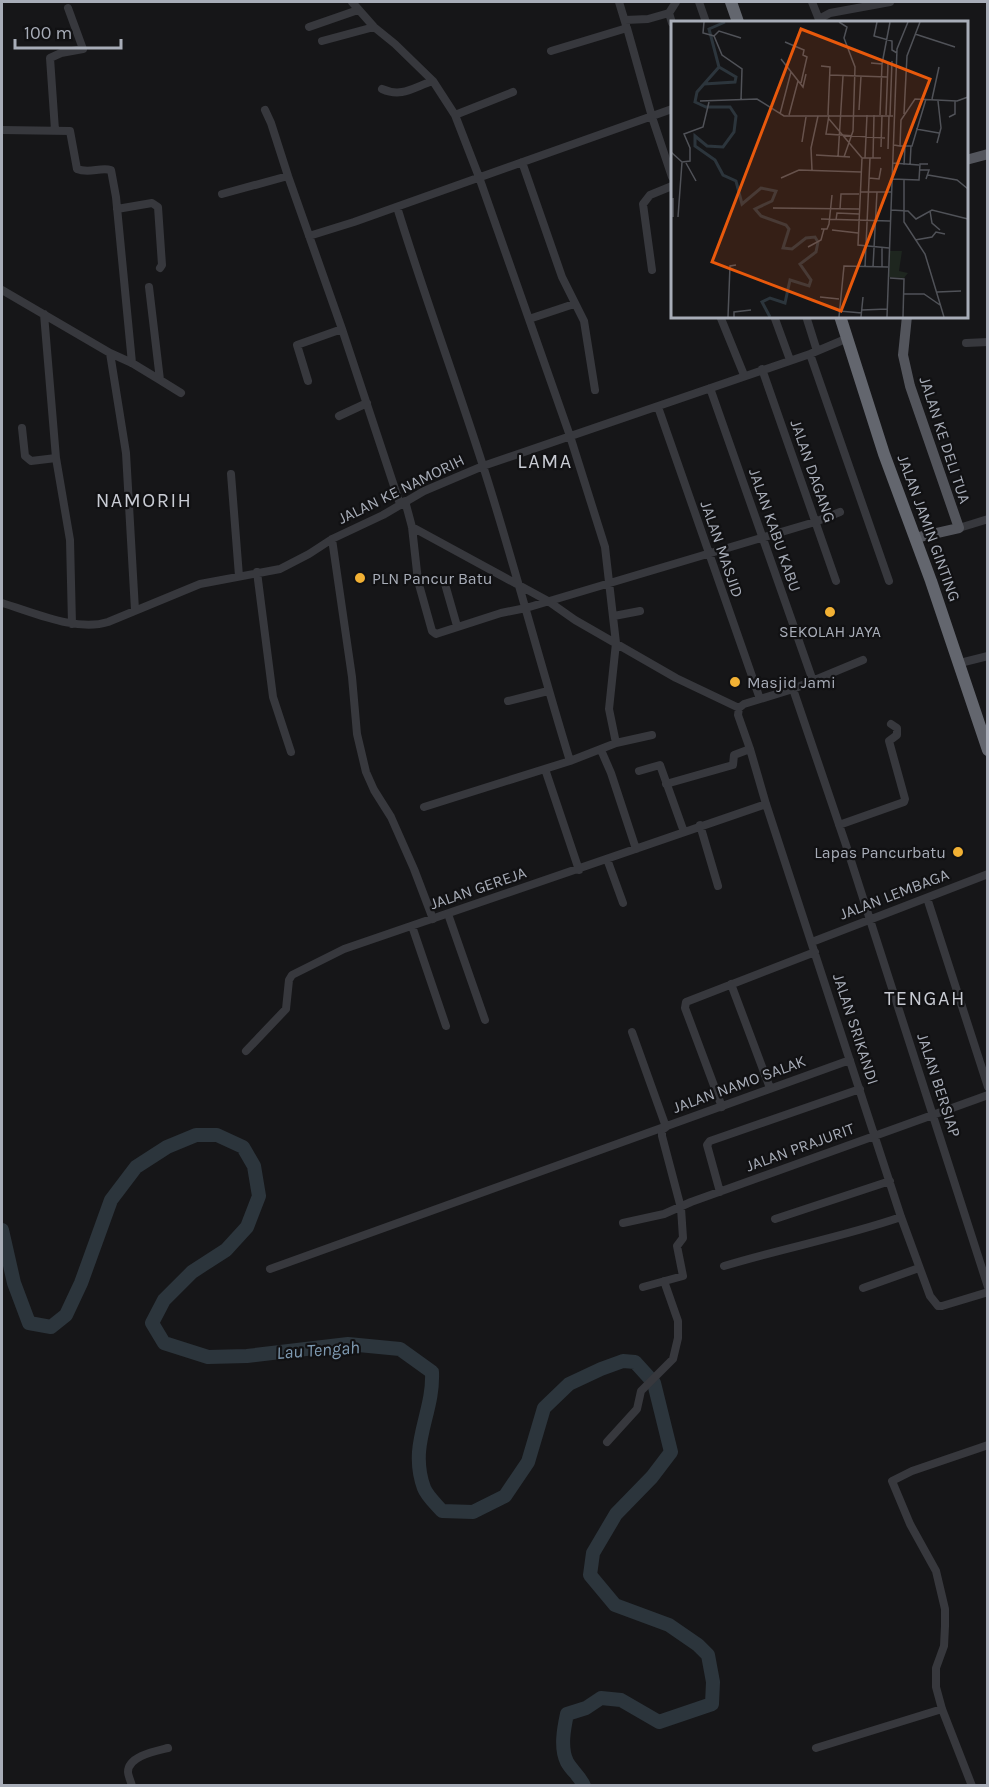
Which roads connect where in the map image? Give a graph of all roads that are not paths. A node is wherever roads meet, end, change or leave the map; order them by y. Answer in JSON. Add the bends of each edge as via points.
{"nodes":[{"id":1,"x":352,"y":2,"type":"edge"},
{"id":2,"x":619,"y":2,"type":"edge"},
{"id":3,"x":676,"y":2,"type":"edge"},
{"id":4,"x":699,"y":2,"type":"edge"},
{"id":5,"x":731,"y":2,"type":"edge"},
{"id":6,"x":812,"y":2,"type":"edge"},
{"id":7,"x":890,"y":3,"type":"edge"},
{"id":8,"x":68,"y":8,"type":"dead end"},
{"id":9,"x":358,"y":10,"type":"junction"},
{"id":10,"x":669,"y":13,"type":"junction"},
{"id":11,"x":671,"y":21,"type":"edge"},
{"id":12,"x":706,"y":21,"type":"edge"},
{"id":13,"x":738,"y":21,"type":"edge"},
{"id":14,"x":820,"y":21,"type":"edge"},
{"id":15,"x":626,"y":24,"type":"junction"},
{"id":16,"x":309,"y":27,"type":"dead end"},
{"id":17,"x":374,"y":27,"type":"junction"},
{"id":18,"x":322,"y":40,"type":"dead end"},
{"id":19,"x":551,"y":51,"type":"dead end"},
{"id":20,"x":433,"y":81,"type":"junction"},
{"id":21,"x":382,"y":89,"type":"dead end"},
{"id":22,"x":513,"y":92,"type":"dead end"},
{"id":23,"x":265,"y":110,"type":"dead end"},
{"id":24,"x":671,"y":110,"type":"edge"},
{"id":25,"x":455,"y":115,"type":"junction"},
{"id":26,"x":651,"y":117,"type":"junction"},
{"id":27,"x":2,"y":130,"type":"edge"},
{"id":28,"x":55,"y":130,"type":"junction"},
{"id":29,"x":987,"y":154,"type":"edge"},
{"id":30,"x":968,"y":159,"type":"edge"},
{"id":31,"x":522,"y":162,"type":"junction"},
{"id":32,"x":671,"y":174,"type":"edge"},
{"id":33,"x":288,"y":176,"type":"junction"},
{"id":34,"x":478,"y":177,"type":"junction"},
{"id":35,"x":671,"y":186,"type":"edge"},
{"id":36,"x":222,"y":194,"type":"dead end"},
{"id":37,"x":397,"y":207,"type":"junction"},
{"id":38,"x":117,"y":209,"type":"junction"},
{"id":39,"x":309,"y":236,"type":"junction"},
{"id":40,"x":160,"y":268,"type":"dead end"},
{"id":41,"x":652,"y":270,"type":"dead end"},
{"id":42,"x":148,"y":287,"type":"dead end"},
{"id":43,"x":2,"y":290,"type":"edge"},
{"id":44,"x":574,"y":304,"type":"junction"},
{"id":45,"x":44,"y":314,"type":"junction"},
{"id":46,"x":721,"y":318,"type":"edge"},
{"id":47,"x":775,"y":318,"type":"edge"},
{"id":48,"x":806,"y":318,"type":"edge"},
{"id":49,"x":841,"y":318,"type":"edge"},
{"id":50,"x":907,"y":318,"type":"edge"},
{"id":51,"x":529,"y":320,"type":"junction"},
{"id":52,"x":342,"y":329,"type":"junction"},
{"id":53,"x":848,"y":338,"type":"junction"},
{"id":54,"x":987,"y":342,"type":"edge"},
{"id":55,"x":966,"y":343,"type":"dead end"},
{"id":56,"x":814,"y":352,"type":"junction"},
{"id":57,"x":110,"y":353,"type":"junction"},
{"id":58,"x":790,"y":360,"type":"junction"},
{"id":59,"x":132,"y":363,"type":"junction"},
{"id":60,"x":762,"y":369,"type":"junction"},
{"id":61,"x":744,"y":375,"type":"junction"},
{"id":62,"x":160,"y":380,"type":"junction"},
{"id":63,"x":308,"y":381,"type":"dead end"},
{"id":64,"x":710,"y":388,"type":"junction"},
{"id":65,"x":596,"y":390,"type":"dead end"},
{"id":66,"x":181,"y":393,"type":"dead end"},
{"id":67,"x":367,"y":403,"type":"junction"},
{"id":68,"x":658,"y":407,"type":"junction"},
{"id":69,"x":339,"y":416,"type":"dead end"},
{"id":70,"x":22,"y":428,"type":"dead end"},
{"id":71,"x":570,"y":436,"type":"junction"},
{"id":72,"x":56,"y":458,"type":"junction"},
{"id":73,"x":483,"y":466,"type":"junction"},
{"id":74,"x":231,"y":474,"type":"dead end"},
{"id":75,"x":402,"y":502,"type":"junction"},
{"id":76,"x":840,"y":512,"type":"dead end"},
{"id":77,"x":987,"y":519,"type":"edge"},
{"id":78,"x":815,"y":522,"type":"junction"},
{"id":79,"x":412,"y":527,"type":"junction"},
{"id":80,"x":958,"y":528,"type":"junction"},
{"id":81,"x":761,"y":536,"type":"junction"},
{"id":82,"x":915,"y":538,"type":"junction"},
{"id":83,"x":332,"y":539,"type":"junction"},
{"id":84,"x":708,"y":554,"type":"junction"},
{"id":85,"x":256,"y":572,"type":"junction"},
{"id":86,"x":239,"y":576,"type":"junction"},
{"id":87,"x":836,"y":581,"type":"dead end"},
{"id":88,"x":889,"y":581,"type":"dead end"},
{"id":89,"x":610,"y":583,"type":"junction"},
{"id":90,"x":445,"y":584,"type":"dead end"},
{"id":91,"x":520,"y":586,"type":"junction"},
{"id":92,"x":548,"y":601,"type":"junction"},
{"id":93,"x":2,"y":603,"type":"edge"},
{"id":94,"x":526,"y":608,"type":"junction"},
{"id":95,"x":135,"y":610,"type":"junction"},
{"id":96,"x":640,"y":611,"type":"dead end"},
{"id":97,"x":614,"y":616,"type":"junction"},
{"id":98,"x":72,"y":624,"type":"junction"},
{"id":99,"x":457,"y":626,"type":"junction"},
{"id":100,"x":616,"y":643,"type":"junction"},
{"id":101,"x":987,"y":656,"type":"edge"},
{"id":102,"x":863,"y":660,"type":"dead end"},
{"id":103,"x":960,"y":663,"type":"junction"},
{"id":104,"x":813,"y":681,"type":"junction"},
{"id":105,"x":793,"y":689,"type":"junction"},
{"id":106,"x":548,"y":691,"type":"junction"},
{"id":107,"x":760,"y":699,"type":"junction"},
{"id":108,"x":508,"y":701,"type":"dead end"},
{"id":109,"x":739,"y":708,"type":"junction"},
{"id":110,"x":891,"y":724,"type":"dead end"},
{"id":111,"x":652,"y":735,"type":"dead end"},
{"id":112,"x":616,"y":743,"type":"junction"},
{"id":113,"x":750,"y":749,"type":"junction"},
{"id":114,"x":601,"y":750,"type":"junction"},
{"id":115,"x":987,"y":750,"type":"edge"},
{"id":116,"x":291,"y":753,"type":"dead end"},
{"id":117,"x":570,"y":761,"type":"junction"},
{"id":118,"x":545,"y":770,"type":"junction"},
{"id":119,"x":639,"y":771,"type":"dead end"},
{"id":120,"x":666,"y":784,"type":"junction"},
{"id":121,"x":766,"y":804,"type":"junction"},
{"id":122,"x":424,"y":807,"type":"dead end"},
{"id":123,"x":700,"y":825,"type":"junction"},
{"id":124,"x":840,"y":825,"type":"junction"},
{"id":125,"x":684,"y":832,"type":"junction"},
{"id":126,"x":636,"y":849,"type":"junction"},
{"id":127,"x":607,"y":859,"type":"junction"},
{"id":128,"x":579,"y":870,"type":"junction"},
{"id":129,"x":987,"y":874,"type":"edge"},
{"id":130,"x":718,"y":886,"type":"dead end"},
{"id":131,"x":927,"y":898,"type":"junction"},
{"id":132,"x":623,"y":903,"type":"dead end"},
{"id":133,"x":448,"y":914,"type":"junction"},
{"id":134,"x":433,"y":919,"type":"junction"},
{"id":135,"x":869,"y":921,"type":"junction"},
{"id":136,"x":412,"y":926,"type":"junction"},
{"id":137,"x":812,"y":942,"type":"junction"},
{"id":138,"x":815,"y":952,"type":"junction"},
{"id":139,"x":731,"y":984,"type":"junction"},
{"id":140,"x":485,"y":1020,"type":"dead end"},
{"id":141,"x":446,"y":1026,"type":"dead end"},
{"id":142,"x":632,"y":1032,"type":"dead end"},
{"id":143,"x":246,"y":1051,"type":"dead end"},
{"id":144,"x":850,"y":1060,"type":"junction"},
{"id":145,"x":987,"y":1087,"type":"edge"},
{"id":146,"x":770,"y":1088,"type":"junction"},
{"id":147,"x":860,"y":1089,"type":"junction"},
{"id":148,"x":987,"y":1095,"type":"edge"},
{"id":149,"x":722,"y":1107,"type":"junction"},
{"id":150,"x":933,"y":1114,"type":"junction"},
{"id":151,"x":666,"y":1127,"type":"junction"},
{"id":152,"x":876,"y":1136,"type":"junction"},
{"id":153,"x":890,"y":1180,"type":"junction"},
{"id":154,"x":720,"y":1192,"type":"junction"},
{"id":155,"x":681,"y":1208,"type":"junction"},
{"id":156,"x":901,"y":1217,"type":"junction"},
{"id":157,"x":775,"y":1219,"type":"dead end"},
{"id":158,"x":623,"y":1223,"type":"dead end"},
{"id":159,"x":724,"y":1266,"type":"dead end"},
{"id":160,"x":919,"y":1268,"type":"junction"},
{"id":161,"x":270,"y":1269,"type":"dead end"},
{"id":162,"x":664,"y":1281,"type":"junction"},
{"id":163,"x":643,"y":1287,"type":"dead end"},
{"id":164,"x":863,"y":1288,"type":"dead end"},
{"id":165,"x":987,"y":1289,"type":"edge"},
{"id":166,"x":607,"y":1442,"type":"dead end"},
{"id":167,"x":987,"y":1445,"type":"edge"},
{"id":168,"x":942,"y":1709,"type":"junction"},
{"id":169,"x":168,"y":1748,"type":"dead end"},
{"id":170,"x":816,"y":1748,"type":"dead end"},
{"id":171,"x":132,"y":1785,"type":"edge"},
{"id":172,"x":972,"y":1785,"type":"edge"}],
"edges":[{"from":1,"to":9,"type":"street"},
{"from":2,"to":15,"type":"street"},
{"from":3,"to":10,"type":"street"},
{"from":4,"to":12,"type":"street"},
{"from":5,"to":13,"type":"highway"},
{"from":6,"to":14,"type":"street"},
{"from":7,"to":14,"type":"street","via":[[830,13]]},
{"from":8,"to":28,"type":"street","via":[[83,49],[51,58]]},
{"from":9,"to":16,"type":"street"},
{"from":9,"to":17,"type":"street"},
{"from":10,"to":11,"type":"street"},
{"from":10,"to":15,"type":"street"},
{"from":15,"to":19,"type":"street"},
{"from":15,"to":26,"type":"street"},
{"from":17,"to":18,"type":"street"},
{"from":17,"to":20,"type":"street"},
{"from":20,"to":21,"type":"street","via":[[402,93]]},
{"from":20,"to":25,"type":"street"},
{"from":22,"to":25,"type":"street"},
{"from":23,"to":33,"type":"street"},
{"from":24,"to":26,"type":"street"},
{"from":25,"to":34,"type":"street"},
{"from":26,"to":31,"type":"street"},
{"from":26,"to":32,"type":"street"},
{"from":27,"to":28,"type":"street"},
{"from":28,"to":38,"type":"street","via":[[70,131],[79,170],[111,170]]},
{"from":29,"to":30,"type":"main road"},
{"from":31,"to":34,"type":"street"},
{"from":31,"to":44,"type":"street"},
{"from":33,"to":36,"type":"street"},
{"from":33,"to":39,"type":"street"},
{"from":34,"to":37,"type":"street"},
{"from":34,"to":51,"type":"street"},
{"from":35,"to":41,"type":"street","via":[[650,195],[643,204]]},
{"from":37,"to":39,"type":"street"},
{"from":37,"to":73,"type":"street"},
{"from":38,"to":40,"type":"street","via":[[152,203],[158,207]]},
{"from":38,"to":59,"type":"street"},
{"from":39,"to":52,"type":"street"},
{"from":42,"to":62,"type":"street"},
{"from":43,"to":45,"type":"street"},
{"from":44,"to":51,"type":"street"},
{"from":44,"to":65,"type":"street","via":[[586,326]]},
{"from":45,"to":57,"type":"street"},
{"from":45,"to":72,"type":"street"},
{"from":46,"to":61,"type":"street"},
{"from":47,"to":58,"type":"street"},
{"from":48,"to":56,"type":"street"},
{"from":49,"to":53,"type":"highway","name":"JALAN JAMIN GINTING"},
{"from":50,"to":80,"type":"main road","name":"JALAN KE DELI TUA","via":[[903,355],[910,386]]},
{"from":51,"to":71,"type":"street"},
{"from":52,"to":63,"type":"street","via":[[297,345]]},
{"from":52,"to":67,"type":"street"},
{"from":53,"to":56,"type":"street","name":"JALAN KE NAMORIH"},
{"from":53,"to":82,"type":"highway","name":"JALAN JAMIN GINTING"},
{"from":54,"to":55,"type":"street"},
{"from":56,"to":58,"type":"street","name":"JALAN KE NAMORIH"},
{"from":56,"to":88,"type":"street"},
{"from":57,"to":59,"type":"street"},
{"from":57,"to":95,"type":"street","via":[[126,453]]},
{"from":58,"to":60,"type":"street","name":"JALAN KE NAMORIH"},
{"from":59,"to":62,"type":"street"},
{"from":60,"to":61,"type":"street","name":"JALAN KE NAMORIH"},
{"from":60,"to":78,"type":"street","name":"JALAN DAGANG"},
{"from":61,"to":64,"type":"street","name":"JALAN KE NAMORIH"},
{"from":62,"to":66,"type":"street"},
{"from":64,"to":68,"type":"street","name":"JALAN KE NAMORIH"},
{"from":64,"to":81,"type":"street","name":"JALAN KABU KABU"},
{"from":67,"to":69,"type":"street"},
{"from":67,"to":75,"type":"street"},
{"from":68,"to":71,"type":"street","name":"JALAN KE NAMORIH"},
{"from":68,"to":84,"type":"street","name":"JALAN MASJID"},
{"from":70,"to":72,"type":"street","via":[[27,459]]},
{"from":71,"to":73,"type":"street","name":"JALAN KE NAMORIH"},
{"from":71,"to":89,"type":"street","via":[[605,547]]},
{"from":72,"to":98,"type":"street","via":[[70,540]]},
{"from":73,"to":75,"type":"street","name":"JALAN KE NAMORIH"},
{"from":73,"to":91,"type":"street"},
{"from":74,"to":86,"type":"street"},
{"from":75,"to":79,"type":"street"},
{"from":75,"to":83,"type":"street","name":"JALAN KE NAMORIH"},
{"from":76,"to":78,"type":"street"},
{"from":77,"to":80,"type":"street"},
{"from":78,"to":81,"type":"street"},
{"from":78,"to":87,"type":"street","name":"JALAN DAGANG"},
{"from":79,"to":91,"type":"street"},
{"from":79,"to":99,"type":"street","via":[[418,581],[432,631],[437,634]]},
{"from":80,"to":82,"type":"main road","name":"JALAN KE DELI TUA"},
{"from":81,"to":84,"type":"street"},
{"from":81,"to":104,"type":"street","name":"JALAN KABU KABU"},
{"from":82,"to":103,"type":"highway","name":"JALAN JAMIN GINTING"},
{"from":83,"to":85,"type":"street","name":"JALAN KE NAMORIH","via":[[280,569]]},
{"from":83,"to":134,"type":"street","via":[[357,734],[366,772],[391,817]]},
{"from":84,"to":89,"type":"street"},
{"from":84,"to":107,"type":"street","name":"JALAN MASJID"},
{"from":85,"to":86,"type":"street","name":"JALAN KE NAMORIH"},
{"from":85,"to":116,"type":"street","via":[[273,697]]},
{"from":86,"to":95,"type":"street","name":"JALAN KE NAMORIH","via":[[200,584]]},
{"from":89,"to":92,"type":"street"},
{"from":89,"to":97,"type":"street"},
{"from":90,"to":99,"type":"street"},
{"from":91,"to":92,"type":"street"},
{"from":91,"to":94,"type":"street"},
{"from":92,"to":94,"type":"street"},
{"from":92,"to":100,"type":"street"},
{"from":93,"to":98,"type":"street","name":"JALAN KE NAMORIH"},
{"from":94,"to":99,"type":"street"},
{"from":94,"to":106,"type":"street"},
{"from":95,"to":98,"type":"street","name":"JALAN KE NAMORIH","via":[[102,624]]},
{"from":96,"to":97,"type":"street"},
{"from":97,"to":100,"type":"street"},
{"from":100,"to":109,"type":"street"},
{"from":100,"to":112,"type":"street","via":[[609,709]]},
{"from":101,"to":103,"type":"street"},
{"from":102,"to":104,"type":"street"},
{"from":103,"to":115,"type":"highway","name":"JALAN JAMIN GINTING"},
{"from":104,"to":105,"type":"street"},
{"from":105,"to":107,"type":"street"},
{"from":105,"to":124,"type":"street","name":"JALAN BERSIAP"},
{"from":106,"to":108,"type":"street"},
{"from":106,"to":117,"type":"street"},
{"from":107,"to":109,"type":"street"},
{"from":109,"to":113,"type":"street","name":"JALAN SRIKANDI"},
{"from":110,"to":124,"type":"street","via":[[897,728],[897,735],[889,741],[904,802]]},
{"from":111,"to":112,"type":"street"},
{"from":112,"to":114,"type":"street"},
{"from":113,"to":120,"type":"street","via":[[734,755],[733,765]]},
{"from":113,"to":121,"type":"street","name":"JALAN SRIKANDI"},
{"from":114,"to":117,"type":"street"},
{"from":114,"to":126,"type":"street"},
{"from":117,"to":118,"type":"street"},
{"from":118,"to":122,"type":"street"},
{"from":118,"to":128,"type":"street"},
{"from":119,"to":120,"type":"street","via":[[660,765]]},
{"from":120,"to":125,"type":"street"},
{"from":121,"to":123,"type":"street","name":"JALAN GEREJA"},
{"from":121,"to":137,"type":"street","name":"JALAN SRIKANDI"},
{"from":123,"to":125,"type":"street","name":"JALAN GEREJA"},
{"from":123,"to":130,"type":"street"},
{"from":124,"to":135,"type":"street","name":"JALAN BERSIAP"},
{"from":125,"to":126,"type":"street","name":"JALAN GEREJA"},
{"from":126,"to":127,"type":"street","name":"JALAN GEREJA"},
{"from":127,"to":128,"type":"street","name":"JALAN GEREJA"},
{"from":127,"to":132,"type":"street"},
{"from":128,"to":133,"type":"street","name":"JALAN GEREJA"},
{"from":129,"to":131,"type":"street","name":"JALAN LEMBAGA"},
{"from":131,"to":135,"type":"street","name":"JALAN LEMBAGA"},
{"from":131,"to":145,"type":"street"},
{"from":133,"to":134,"type":"street","name":"JALAN GEREJA"},
{"from":133,"to":140,"type":"street"},
{"from":134,"to":136,"type":"street","name":"JALAN GEREJA"},
{"from":135,"to":137,"type":"street","name":"JALAN LEMBAGA"},
{"from":135,"to":150,"type":"street","name":"JALAN BERSIAP"},
{"from":136,"to":141,"type":"street"},
{"from":136,"to":143,"type":"street","name":"JALAN GEREJA","via":[[344,949],[292,975],[286,1009]]},
{"from":137,"to":138,"type":"street","name":"JALAN SRIKANDI"},
{"from":138,"to":139,"type":"street"},
{"from":138,"to":144,"type":"street","name":"JALAN SRIKANDI"},
{"from":139,"to":146,"type":"street"},
{"from":139,"to":149,"type":"street","via":[[686,1002],[685,1008]]},
{"from":142,"to":151,"type":"street","name":"JALAN NAMO SALAK"},
{"from":144,"to":146,"type":"street","name":"JALAN NAMO SALAK"},
{"from":144,"to":147,"type":"street","name":"JALAN SRIKANDI"},
{"from":146,"to":149,"type":"street","name":"JALAN NAMO SALAK"},
{"from":147,"to":152,"type":"street","name":"JALAN SRIKANDI"},
{"from":147,"to":154,"type":"street","via":[[710,1142],[707,1145]]},
{"from":148,"to":150,"type":"street","name":"JALAN PRAJURIT"},
{"from":149,"to":151,"type":"street","name":"JALAN NAMO SALAK"},
{"from":150,"to":152,"type":"street","name":"JALAN PRAJURIT"},
{"from":150,"to":165,"type":"street","name":"JALAN BERSIAP"},
{"from":151,"to":155,"type":"street","via":[[662,1136]]},
{"from":151,"to":161,"type":"street"},
{"from":152,"to":153,"type":"street","name":"JALAN SRIKANDI"},
{"from":152,"to":154,"type":"street","name":"JALAN PRAJURIT"},
{"from":153,"to":156,"type":"street","name":"JALAN SRIKANDI"},
{"from":153,"to":157,"type":"street"},
{"from":154,"to":155,"type":"street","name":"JALAN PRAJURIT"},
{"from":155,"to":158,"type":"street","name":"JALAN PRAJURIT"},
{"from":155,"to":162,"type":"street","via":[[683,1238],[677,1246],[683,1276]]},
{"from":156,"to":159,"type":"street"},
{"from":156,"to":160,"type":"street","name":"JALAN SRIKANDI"},
{"from":160,"to":164,"type":"street"},
{"from":160,"to":165,"type":"street","name":"JALAN SRIKANDI","via":[[938,1306]]},
{"from":162,"to":163,"type":"street"},
{"from":162,"to":166,"type":"street","via":[[678,1321],[673,1359],[641,1391],[637,1409]]},
{"from":167,"to":168,"type":"street","via":[[892,1481],[936,1571],[944,1603],[944,1646],[936,1668]]},
{"from":168,"to":170,"type":"street"},
{"from":168,"to":172,"type":"street"},
{"from":169,"to":171,"type":"street","via":[[137,1758],[129,1766]]}]}
